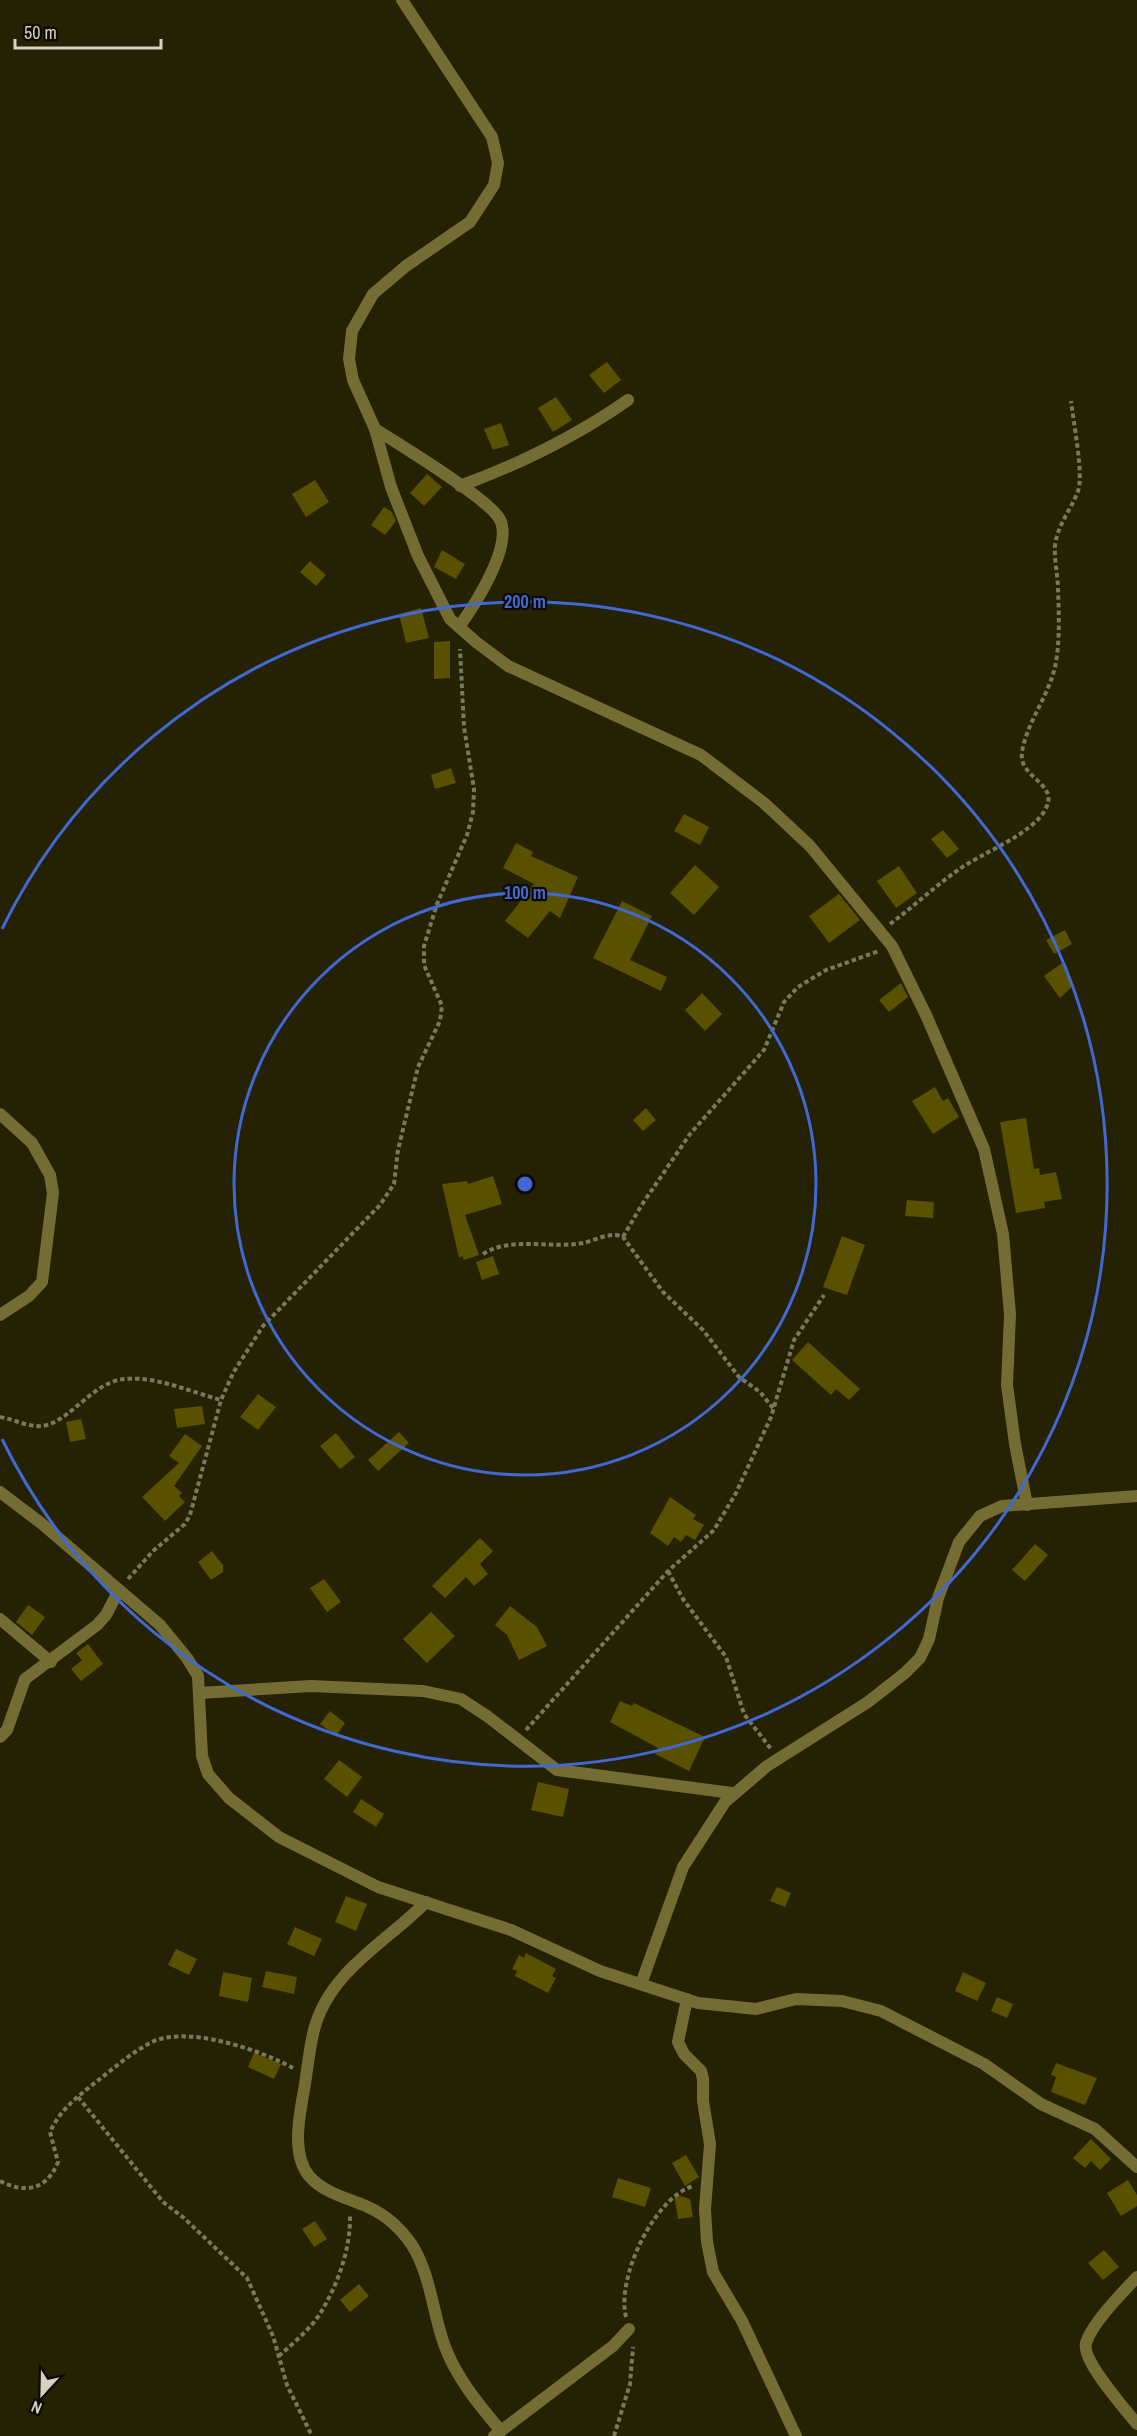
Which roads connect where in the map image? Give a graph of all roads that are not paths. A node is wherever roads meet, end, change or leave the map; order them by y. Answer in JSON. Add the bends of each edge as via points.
{"nodes":[{"id":1,"x":402,"y":0,"type":"edge"},
{"id":2,"x":628,"y":400,"type":"dead end"},
{"id":3,"x":375,"y":429,"type":"junction"},
{"id":4,"x":460,"y":486,"type":"junction"},
{"id":5,"x":459,"y":627,"type":"junction"},
{"id":6,"x":0,"y":1114,"type":"edge"},
{"id":7,"x":0,"y":1316,"type":"edge"},
{"id":8,"x":0,"y":1492,"type":"edge"},
{"id":9,"x":1137,"y":1496,"type":"edge"},
{"id":10,"x":1027,"y":1505,"type":"junction"},
{"id":11,"x":119,"y":1590,"type":"junction"},
{"id":12,"x":0,"y":1619,"type":"edge"},
{"id":13,"x":51,"y":1662,"type":"junction"},
{"id":14,"x":200,"y":1693,"type":"junction"},
{"id":15,"x":0,"y":1737,"type":"edge"},
{"id":16,"x":732,"y":1793,"type":"junction"},
{"id":17,"x":426,"y":1902,"type":"junction"},
{"id":18,"x":641,"y":1984,"type":"junction"},
{"id":19,"x":687,"y":1999,"type":"junction"},
{"id":20,"x":1137,"y":2167,"type":"edge"},
{"id":21,"x":1137,"y":2277,"type":"edge"},
{"id":22,"x":629,"y":2329,"type":"road end"},
{"id":23,"x":1137,"y":2424,"type":"edge"},
{"id":24,"x":497,"y":2433,"type":"edge"},
{"id":25,"x":796,"y":2436,"type":"edge"}],
"edges":[{"from":1,"to":3,"type":"street","via":[[492,137],[498,164],[494,185],[470,222],[373,294],[352,331],[348,359]]},
{"from":2,"to":4,"type":"street","via":[[523,461]]},
{"from":3,"to":4,"type":"street"},
{"from":3,"to":5,"type":"street","via":[[391,487],[418,556],[450,619]]},
{"from":4,"to":5,"type":"street","via":[[499,518],[502,530],[499,552],[479,598]]},
{"from":5,"to":10,"type":"street","via":[[508,666],[701,755],[764,803],[810,846],[892,946],[984,1149],[1003,1234],[1010,1314],[1007,1385]]},
{"from":6,"to":7,"type":"street","via":[[32,1143],[47,1168],[54,1193],[42,1282]]},
{"from":8,"to":11,"type":"street"},
{"from":9,"to":10,"type":"street"},
{"from":10,"to":16,"type":"street","via":[[1002,1506],[980,1516],[959,1542],[938,1598],[929,1640],[920,1658],[905,1673]]},
{"from":11,"to":13,"type":"street","via":[[97,1625]]},
{"from":11,"to":14,"type":"street","via":[[160,1625],[188,1658],[198,1676]]},
{"from":12,"to":13,"type":"street"},
{"from":13,"to":15,"type":"street","via":[[25,1679],[8,1730]]},
{"from":14,"to":16,"type":"street","via":[[311,1686],[423,1691],[461,1699],[557,1770]]},
{"from":14,"to":17,"type":"street","via":[[202,1756],[208,1774],[229,1798],[279,1836],[378,1887]]},
{"from":16,"to":18,"type":"street","via":[[683,1867]]},
{"from":17,"to":18,"type":"street","via":[[511,1930],[600,1971]]},
{"from":17,"to":24,"type":"street","via":[[336,1985],[314,2029],[299,2120],[301,2161],[309,2175],[325,2189],[387,2217],[411,2243],[425,2268],[444,2345]]},
{"from":18,"to":19,"type":"street"},
{"from":19,"to":20,"type":"street","via":[[756,2009],[796,1999],[831,2001],[880,2011],[984,2064],[1041,2104],[1095,2129]]},
{"from":19,"to":25,"type":"street","via":[[678,2042],[703,2079],[710,2144],[707,2242],[713,2272],[742,2321]]},
{"from":21,"to":23,"type":"street","via":[[1109,2307],[1085,2343],[1086,2355]]},
{"from":22,"to":24,"type":"street","via":[[613,2346]]}]}
